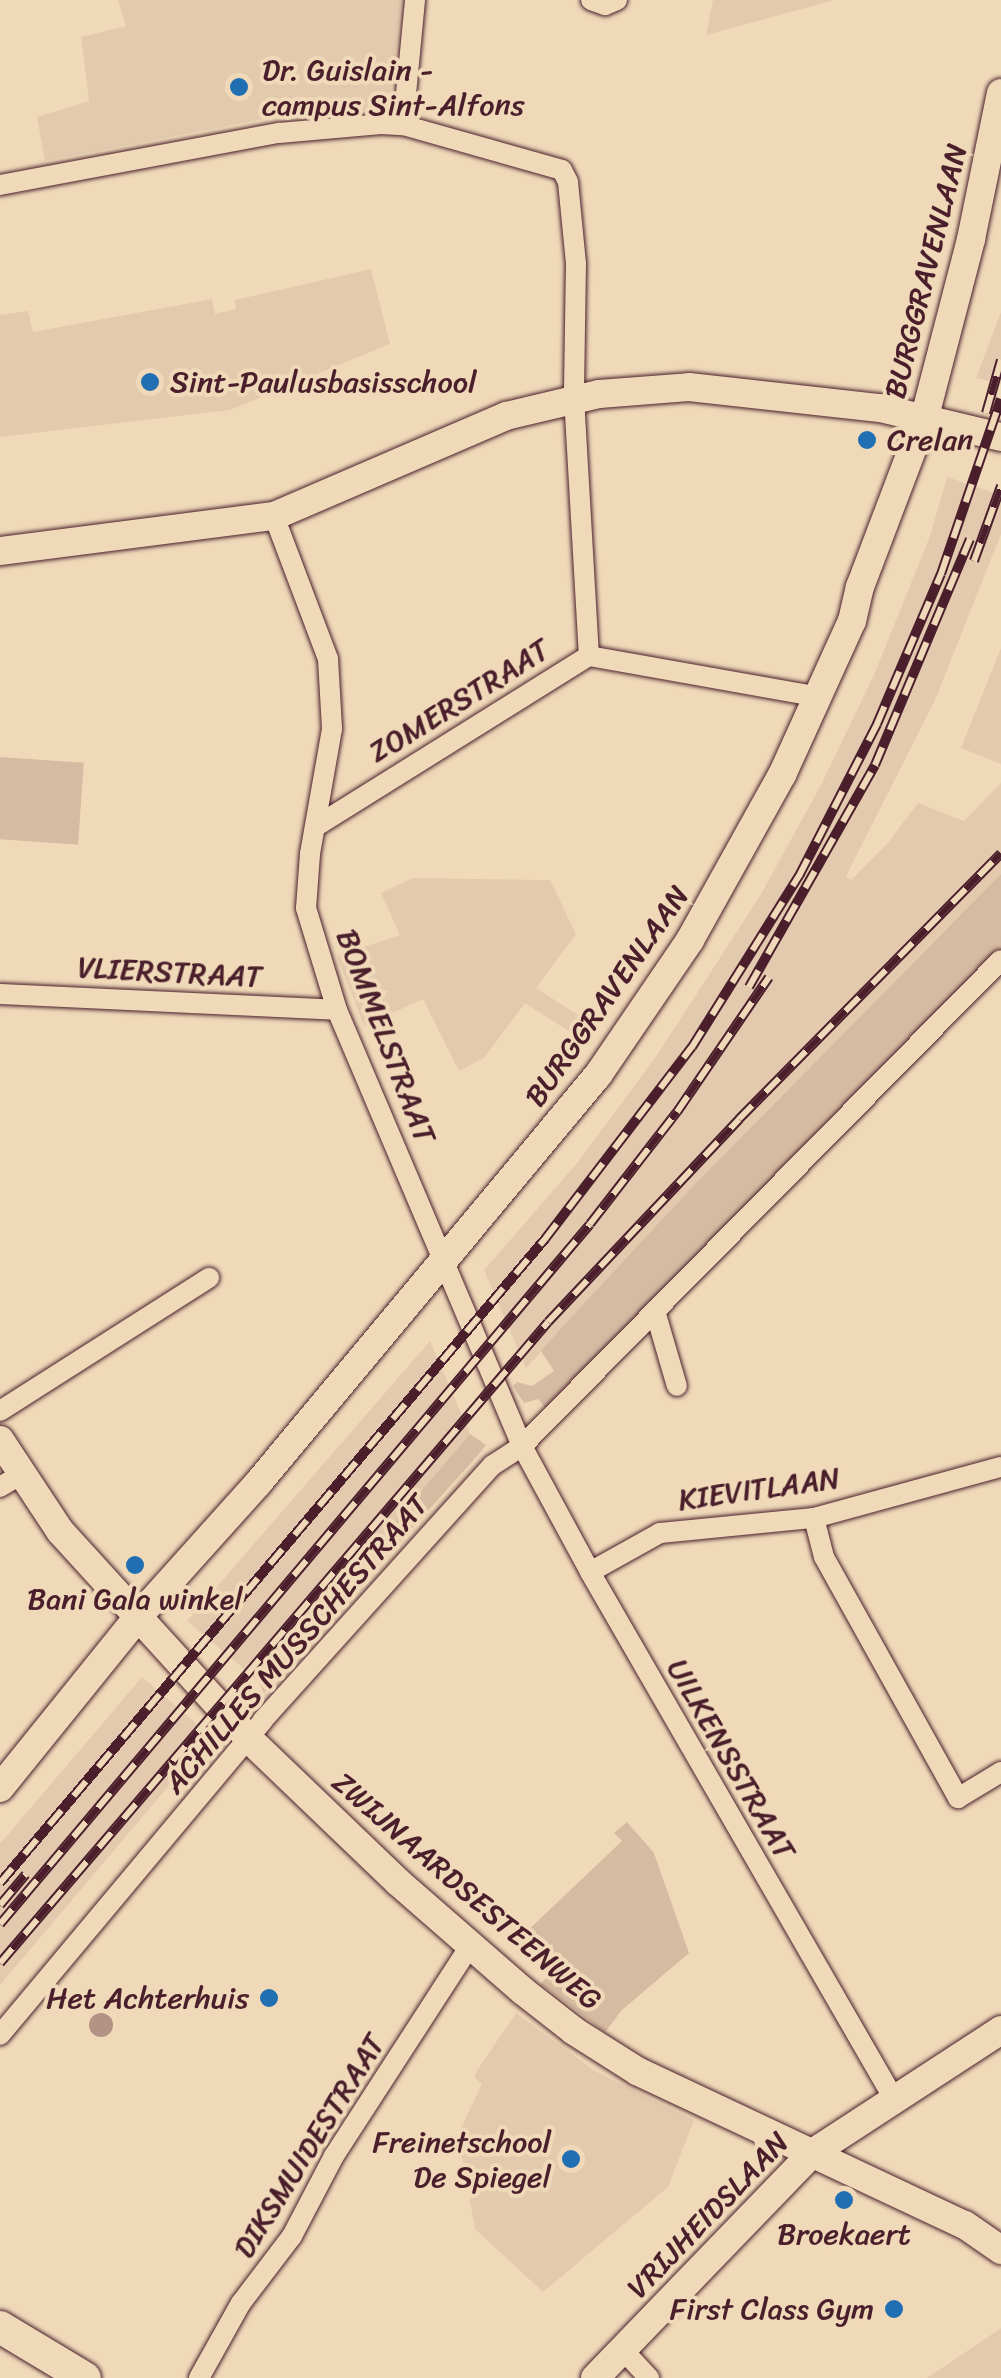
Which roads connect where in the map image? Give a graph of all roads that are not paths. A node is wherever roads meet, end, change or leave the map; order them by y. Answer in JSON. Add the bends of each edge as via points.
{"nodes":[{"id":1,"x":415,"y":0,"type":"edge"},
{"id":2,"x":590,"y":0,"type":"edge"},
{"id":3,"x":617,"y":0,"type":"edge"},
{"id":4,"x":1001,"y":92,"type":"edge"},
{"id":5,"x":403,"y":125,"type":"junction"},
{"id":6,"x":0,"y":185,"type":"edge"},
{"id":7,"x":574,"y":397,"type":"junction"},
{"id":8,"x":924,"y":416,"type":"junction"},
{"id":9,"x":1001,"y":437,"type":"edge"},
{"id":10,"x":274,"y":516,"type":"junction"},
{"id":11,"x":0,"y":551,"type":"edge"},
{"id":12,"x":589,"y":656,"type":"junction"},
{"id":13,"x":820,"y":697,"type":"junction"},
{"id":14,"x":316,"y":828,"type":"junction"},
{"id":15,"x":1001,"y":960,"type":"edge"},
{"id":16,"x":0,"y":994,"type":"edge"},
{"id":17,"x":337,"y":1010,"type":"junction"},
{"id":18,"x":445,"y":1263,"type":"junction"},
{"id":19,"x":209,"y":1278,"type":"dead end"},
{"id":20,"x":655,"y":1310,"type":"junction"},
{"id":21,"x":677,"y":1386,"type":"dead end"},
{"id":22,"x":0,"y":1411,"type":"edge"},
{"id":23,"x":0,"y":1440,"type":"edge"},
{"id":24,"x":522,"y":1446,"type":"junction"},
{"id":25,"x":1001,"y":1467,"type":"edge"},
{"id":26,"x":11,"y":1481,"type":"edge"},
{"id":27,"x":814,"y":1518,"type":"junction"},
{"id":28,"x":590,"y":1572,"type":"junction"},
{"id":29,"x":137,"y":1618,"type":"junction"},
{"id":30,"x":250,"y":1740,"type":"junction"},
{"id":31,"x":1001,"y":1772,"type":"edge"},
{"id":32,"x":0,"y":1788,"type":"edge"},
{"id":33,"x":470,"y":1946,"type":"junction"},
{"id":34,"x":1001,"y":2030,"type":"edge"},
{"id":35,"x":0,"y":2035,"type":"edge"},
{"id":36,"x":894,"y":2099,"type":"junction"},
{"id":37,"x":812,"y":2154,"type":"junction"},
{"id":38,"x":1001,"y":2250,"type":"edge"},
{"id":39,"x":0,"y":2327,"type":"edge"},
{"id":40,"x":622,"y":2349,"type":"junction"},
{"id":41,"x":85,"y":2378,"type":"edge"},
{"id":42,"x":199,"y":2378,"type":"edge"},
{"id":43,"x":594,"y":2378,"type":"edge"},
{"id":44,"x":649,"y":2378,"type":"edge"}],
"edges":[{"from":1,"to":5,"type":"street"},
{"from":2,"to":3,"type":"street"},
{"from":4,"to":8,"type":"street","name":"BURGGRAVENLAAN"},
{"from":5,"to":6,"type":"street","via":[[279,132]]},
{"from":5,"to":7,"type":"street","via":[[566,175],[576,263]]},
{"from":7,"to":8,"type":"street","via":[[689,388]]},
{"from":7,"to":10,"type":"street","via":[[506,416]]},
{"from":7,"to":12,"type":"street"},
{"from":8,"to":9,"type":"street"},
{"from":8,"to":13,"type":"street","name":"BURGGRAVENLAAN"},
{"from":10,"to":11,"type":"street"},
{"from":10,"to":14,"type":"street","name":"BOMMELSTRAAT","via":[[328,659],[332,729]]},
{"from":12,"to":13,"type":"street","name":"ZOMERSTRAAT"},
{"from":12,"to":14,"type":"street","name":"ZOMERSTRAAT"},
{"from":13,"to":18,"type":"street","name":"BURGGRAVENLAAN","via":[[744,850],[656,993],[598,1076]]},
{"from":14,"to":17,"type":"street","name":"BOMMELSTRAAT","via":[[306,908]]},
{"from":15,"to":20,"type":"street","name":"ACHILLES MUSSCHESTRAAT"},
{"from":16,"to":17,"type":"street","name":"VLIERSTRAAT"},
{"from":17,"to":18,"type":"street","name":"BOMMELSTRAAT"},
{"from":18,"to":24,"type":"street","name":"BOMMELSTRAAT"},
{"from":18,"to":29,"type":"street","name":"BURGGRAVENLAAN"},
{"from":19,"to":22,"type":"street"},
{"from":20,"to":21,"type":"street"},
{"from":20,"to":24,"type":"street","name":"ACHILLES MUSSCHESTRAAT"},
{"from":23,"to":26,"type":"street","name":"ZWIJNAARDSESTEENWEG"},
{"from":24,"to":28,"type":"street","name":"UILKENSSTRAAT"},
{"from":24,"to":30,"type":"street","name":"ACHILLES MUSSCHESTRAAT","via":[[494,1464]]},
{"from":25,"to":27,"type":"street","name":"KIEVITLAAN"},
{"from":26,"to":29,"type":"street","name":"ZWIJNAARDSESTEENWEG"},
{"from":27,"to":28,"type":"street","name":"KIEVITLAAN","via":[[660,1533]]},
{"from":27,"to":31,"type":"street","via":[[824,1558],[958,1798]]},
{"from":28,"to":36,"type":"street","name":"UILKENSSTRAAT"},
{"from":29,"to":30,"type":"street","name":"ZWIJNAARDSESTEENWEG"},
{"from":29,"to":32,"type":"street","name":"BURGGRAVENLAAN"},
{"from":30,"to":33,"type":"street","name":"ZWIJNAARDSESTEENWEG"},
{"from":30,"to":35,"type":"street","name":"ACHILLES MUSSCHESTRAAT"},
{"from":33,"to":37,"type":"street","name":"ZWIJNAARDSESTEENWEG","via":[[611,2055]]},
{"from":33,"to":42,"type":"street","name":"DIKSMUIDESTRAAT"},
{"from":34,"to":36,"type":"street","name":"VRIJHEIDSLAAN"},
{"from":36,"to":37,"type":"street","name":"VRIJHEIDSLAAN"},
{"from":37,"to":38,"type":"street","name":"ZWIJNAARDSESTEENWEG","via":[[965,2225]]},
{"from":37,"to":40,"type":"street","name":"VRIJHEIDSLAAN"},
{"from":39,"to":41,"type":"main road"},
{"from":40,"to":43,"type":"street","name":"VRIJHEIDSLAAN"},
{"from":40,"to":44,"type":"street"}]}
